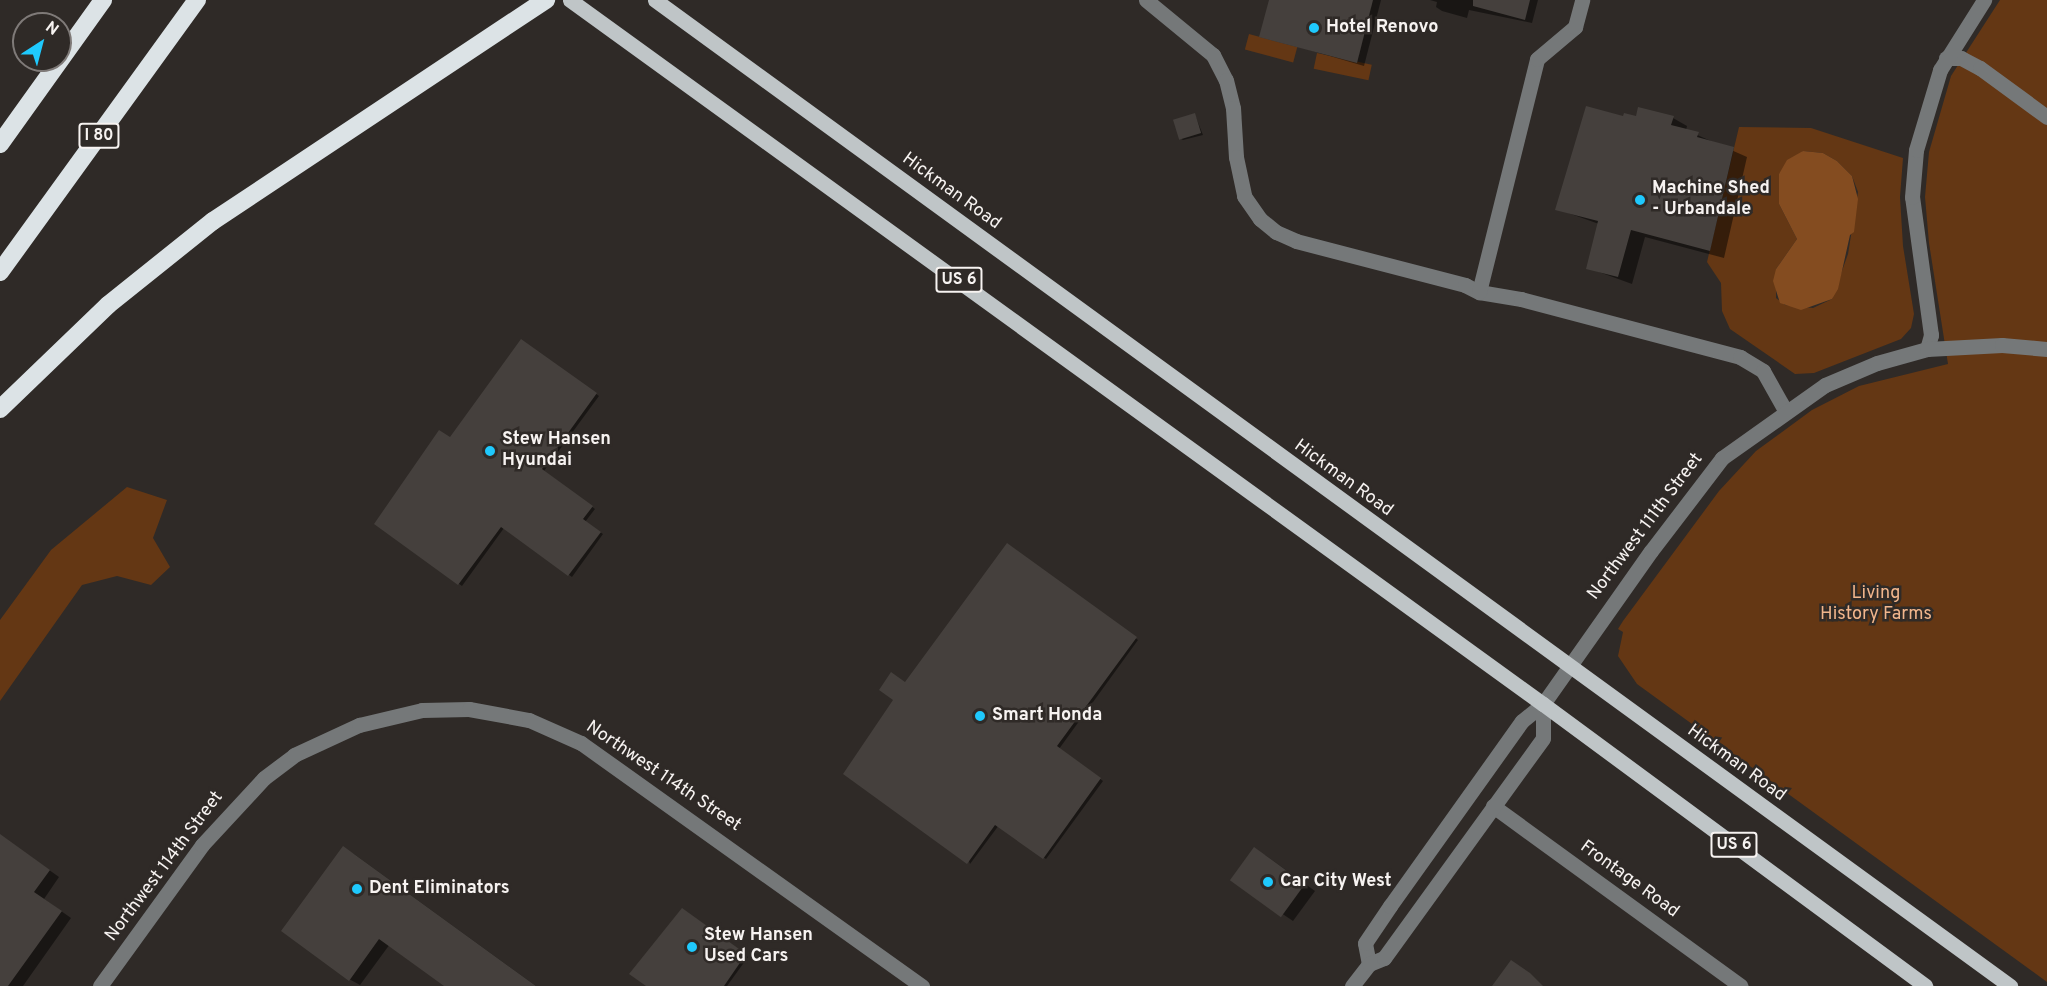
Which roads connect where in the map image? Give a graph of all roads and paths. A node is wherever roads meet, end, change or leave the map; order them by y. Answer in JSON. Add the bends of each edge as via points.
{"nodes":[{"id":1,"x":103,"y":0,"type":"edge"},
{"id":2,"x":197,"y":0,"type":"edge"},
{"id":3,"x":546,"y":0,"type":"edge"},
{"id":4,"x":570,"y":0,"type":"edge"},
{"id":5,"x":655,"y":0,"type":"edge"},
{"id":6,"x":1146,"y":0,"type":"edge"},
{"id":7,"x":1582,"y":0,"type":"edge"},
{"id":8,"x":1984,"y":0,"type":"edge"},
{"id":9,"x":1946,"y":58,"type":"junction"},
{"id":10,"x":2047,"y":117,"type":"edge"},
{"id":11,"x":0,"y":144,"type":"edge"},
{"id":12,"x":0,"y":272,"type":"edge"},
{"id":13,"x":1479,"y":292,"type":"junction"},
{"id":14,"x":1927,"y":349,"type":"junction"},
{"id":15,"x":2047,"y":350,"type":"edge"},
{"id":16,"x":0,"y":409,"type":"edge"},
{"id":17,"x":1785,"y":410,"type":"junction"},
{"id":18,"x":1568,"y":667,"type":"junction"},
{"id":19,"x":1543,"y":704,"type":"junction"},
{"id":20,"x":1493,"y":806,"type":"junction"},
{"id":21,"x":1369,"y":964,"type":"junction"},
{"id":22,"x":100,"y":986,"type":"edge"},
{"id":23,"x":922,"y":986,"type":"edge"},
{"id":24,"x":1352,"y":986,"type":"edge"},
{"id":25,"x":1741,"y":986,"type":"edge"},
{"id":26,"x":1925,"y":986,"type":"edge"},
{"id":27,"x":2010,"y":986,"type":"edge"}],
"edges":[{"from":1,"to":11,"type":"highway"},
{"from":2,"to":12,"type":"highway","number":"I 80"},
{"from":3,"to":16,"type":"highway","via":[[213,220],[108,305]]},
{"from":4,"to":19,"type":"main road","number":"US 6"},
{"from":5,"to":18,"type":"main road","name":"Hickman Road","number":"US 6"},
{"from":6,"to":13,"type":"street","via":[[1205,46],[1218,65],[1233,108],[1241,186],[1250,208],[1268,226],[1296,241]]},
{"from":7,"to":13,"type":"street","via":[[1575,27],[1537,59]]},
{"from":8,"to":9,"type":"street"},
{"from":9,"to":10,"type":"street","via":[[1960,58],[1980,68]]},
{"from":9,"to":14,"type":"street","via":[[1916,150],[1912,197],[1931,335]]},
{"from":13,"to":17,"type":"street","via":[[1521,299],[1753,361]]},
{"from":14,"to":15,"type":"street","name":"Northwest 111th Street","via":[[2002,345]]},
{"from":14,"to":17,"type":"street","name":"Northwest 111th Street","via":[[1851,373]]},
{"from":17,"to":18,"type":"street","name":"Northwest 111th Street","via":[[1747,436],[1703,480]]},
{"from":18,"to":19,"type":"street","name":"Northwest 111th Street"},
{"from":18,"to":27,"type":"main road","name":"Hickman Road","number":"US 6"},
{"from":19,"to":20,"type":"street","via":[[1543,738]]},
{"from":19,"to":21,"type":"street","name":"Northwest 111th Street","via":[[1522,722],[1365,943]]},
{"from":19,"to":26,"type":"main road","number":"US 6"},
{"from":20,"to":21,"type":"street","via":[[1384,958]]},
{"from":20,"to":25,"type":"street","name":"Frontage Road"},
{"from":21,"to":24,"type":"street"},
{"from":22,"to":23,"type":"street","name":"Northwest 114th Street","via":[[202,845],[264,777],[294,755],[359,725],[422,710],[469,709],[529,720],[590,748]]}]}
